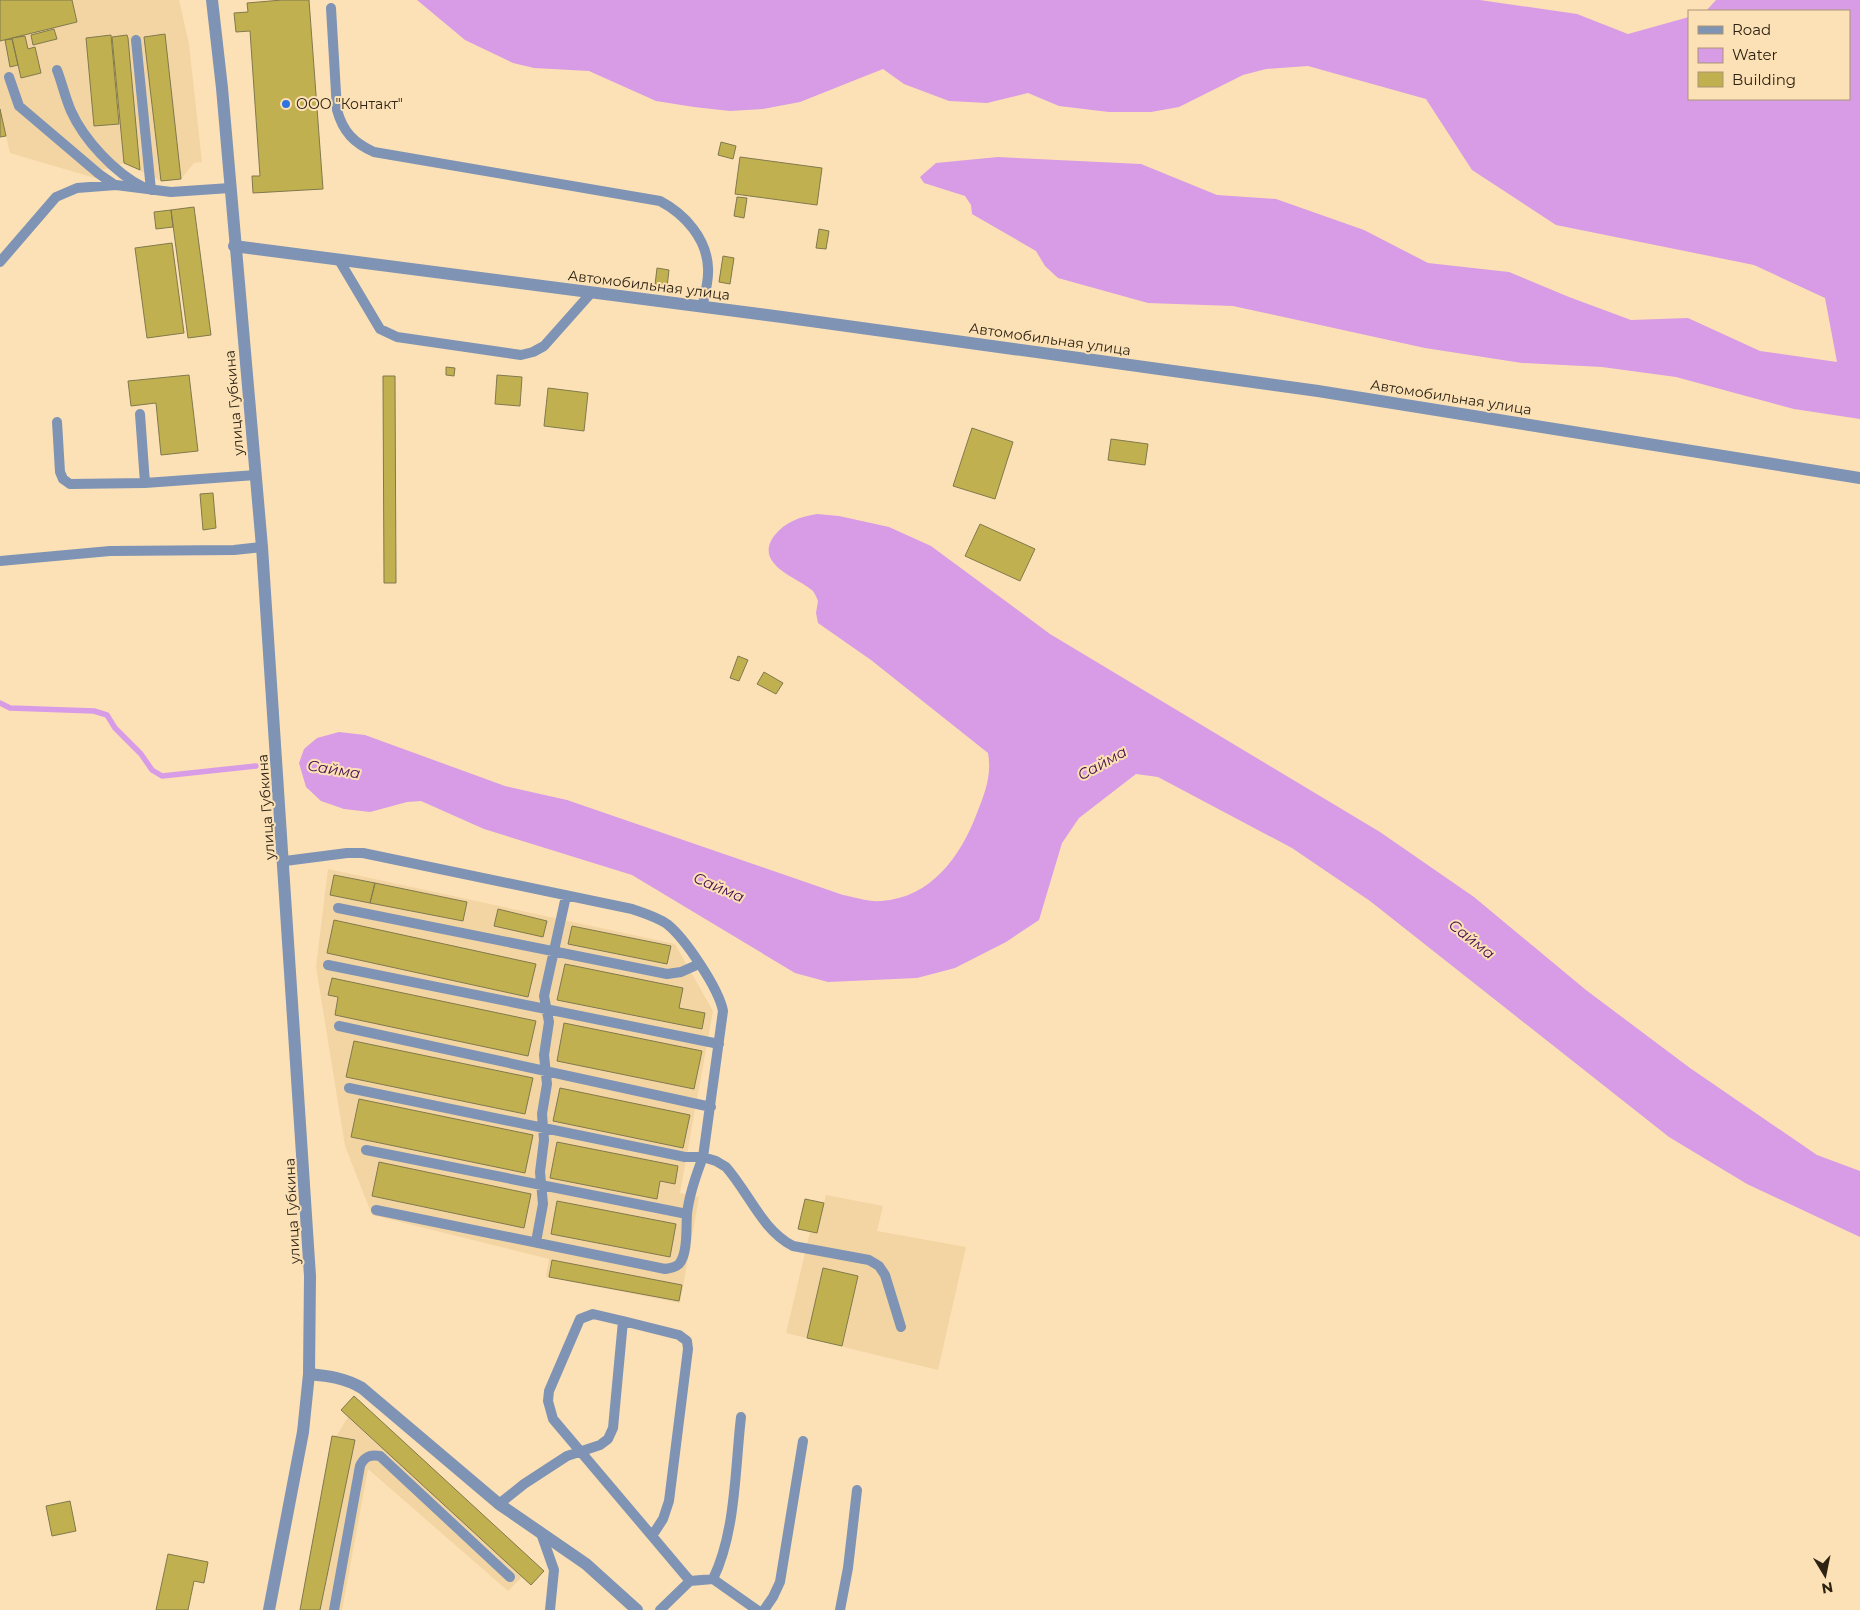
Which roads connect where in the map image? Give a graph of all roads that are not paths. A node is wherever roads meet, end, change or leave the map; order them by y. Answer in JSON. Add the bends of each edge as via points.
{"nodes":[{"id":1,"x":212,"y":0,"type":"edge"},
{"id":2,"x":331,"y":8,"type":"dead end"},
{"id":3,"x":136,"y":40,"type":"dead end"},
{"id":4,"x":57,"y":70,"type":"dead end"},
{"id":5,"x":9,"y":77,"type":"dead end"},
{"id":6,"x":116,"y":185,"type":"junction"},
{"id":7,"x":230,"y":188,"type":"junction"},
{"id":8,"x":151,"y":190,"type":"junction"},
{"id":9,"x":234,"y":246,"type":"junction"},
{"id":10,"x":339,"y":260,"type":"junction"},
{"id":11,"x":0,"y":262,"type":"edge"},
{"id":12,"x":592,"y":292,"type":"junction"},
{"id":13,"x":702,"y":307,"type":"junction"},
{"id":14,"x":140,"y":414,"type":"dead end"},
{"id":15,"x":57,"y":422,"type":"dead end"},
{"id":16,"x":256,"y":475,"type":"junction"},
{"id":17,"x":1860,"y":478,"type":"edge"},
{"id":18,"x":145,"y":483,"type":"junction"},
{"id":19,"x":262,"y":547,"type":"junction"},
{"id":20,"x":0,"y":561,"type":"edge"},
{"id":21,"x":285,"y":861,"type":"junction"},
{"id":22,"x":566,"y":896,"type":"junction"},
{"id":23,"x":338,"y":908,"type":"dead end"},
{"id":24,"x":554,"y":951,"type":"junction"},
{"id":25,"x":699,"y":964,"type":"junction"},
{"id":26,"x":328,"y":965,"type":"dead end"},
{"id":27,"x":546,"y":1009,"type":"junction"},
{"id":28,"x":339,"y":1026,"type":"dead end"},
{"id":29,"x":719,"y":1044,"type":"junction"},
{"id":30,"x":545,"y":1071,"type":"junction"},
{"id":31,"x":349,"y":1088,"type":"dead end"},
{"id":32,"x":711,"y":1107,"type":"junction"},
{"id":33,"x":543,"y":1128,"type":"junction"},
{"id":34,"x":366,"y":1150,"type":"dead end"},
{"id":35,"x":703,"y":1158,"type":"junction"},
{"id":36,"x":542,"y":1185,"type":"junction"},
{"id":37,"x":376,"y":1210,"type":"dead end"},
{"id":38,"x":687,"y":1214,"type":"junction"},
{"id":39,"x":536,"y":1242,"type":"junction"},
{"id":40,"x":623,"y":1321,"type":"junction"},
{"id":41,"x":901,"y":1327,"type":"dead end"},
{"id":42,"x":310,"y":1374,"type":"junction"},
{"id":43,"x":741,"y":1417,"type":"dead end"},
{"id":44,"x":803,"y":1441,"type":"dead end"},
{"id":45,"x":580,"y":1450,"type":"junction"},
{"id":46,"x":857,"y":1490,"type":"dead end"},
{"id":47,"x":499,"y":1504,"type":"junction"},
{"id":48,"x":542,"y":1536,"type":"junction"},
{"id":49,"x":652,"y":1536,"type":"junction"},
{"id":50,"x":510,"y":1577,"type":"dead end"},
{"id":51,"x":713,"y":1579,"type":"junction"},
{"id":52,"x":690,"y":1582,"type":"junction"},
{"id":53,"x":270,"y":1610,"type":"edge"},
{"id":54,"x":334,"y":1610,"type":"edge"},
{"id":55,"x":550,"y":1610,"type":"edge"},
{"id":56,"x":637,"y":1610,"type":"edge"},
{"id":57,"x":660,"y":1610,"type":"edge"},
{"id":58,"x":757,"y":1610,"type":"edge"},
{"id":59,"x":764,"y":1610,"type":"edge"},
{"id":60,"x":840,"y":1610,"type":"edge"}],
"edges":[{"from":1,"to":7,"type":"street","name":"улица Губкина"},
{"from":2,"to":13,"type":"lane","via":[[337,110],[340,123],[360,146],[374,152],[660,201],[683,216],[702,243],[708,269]]},
{"from":3,"to":8,"type":"lane"},
{"from":4,"to":8,"type":"lane","via":[[81,129],[116,167],[137,184]]},
{"from":5,"to":6,"type":"lane","via":[[19,106]]},
{"from":6,"to":8,"type":"lane"},
{"from":6,"to":11,"type":"lane","via":[[83,187],[56,197]]},
{"from":7,"to":8,"type":"lane","via":[[172,192]]},
{"from":7,"to":9,"type":"street","name":"улица Губкина"},
{"from":9,"to":10,"type":"street","name":"Автомобильная улица"},
{"from":9,"to":16,"type":"street","name":"улица Губкина"},
{"from":10,"to":12,"type":"street","name":"Автомобильная улица"},
{"from":10,"to":12,"type":"lane","via":[[380,329],[387,334],[521,355],[544,346]]},
{"from":12,"to":13,"type":"street","name":"Автомобильная улица"},
{"from":13,"to":17,"type":"street","name":"Автомобильная улица","via":[[1318,391]]},
{"from":14,"to":18,"type":"lane"},
{"from":15,"to":18,"type":"lane","via":[[60,472],[70,484]]},
{"from":16,"to":18,"type":"lane"},
{"from":16,"to":19,"type":"street","name":"улица Губкина"},
{"from":19,"to":20,"type":"lane","via":[[110,551]]},
{"from":19,"to":21,"type":"street","name":"улица Губкина"},
{"from":21,"to":22,"type":"lane","via":[[346,853],[363,854]]},
{"from":21,"to":42,"type":"street","name":"улица Губкина","via":[[310,1276]]},
{"from":22,"to":24,"type":"lane"},
{"from":22,"to":25,"type":"lane","via":[[632,909],[665,922]]},
{"from":23,"to":24,"type":"lane"},
{"from":24,"to":25,"type":"lane","via":[[667,974]]},
{"from":24,"to":27,"type":"lane","via":[[544,996]]},
{"from":25,"to":29,"type":"lane","via":[[720,999]]},
{"from":26,"to":27,"type":"lane"},
{"from":27,"to":29,"type":"lane"},
{"from":27,"to":30,"type":"lane","via":[[549,1022]]},
{"from":28,"to":30,"type":"lane"},
{"from":29,"to":32,"type":"lane"},
{"from":30,"to":32,"type":"lane"},
{"from":30,"to":33,"type":"lane"},
{"from":31,"to":33,"type":"lane"},
{"from":32,"to":35,"type":"lane"},
{"from":33,"to":35,"type":"lane"},
{"from":33,"to":36,"type":"lane"},
{"from":34,"to":36,"type":"lane"},
{"from":35,"to":38,"type":"lane"},
{"from":35,"to":41,"type":"lane","via":[[726,1167],[774,1233],[785,1242],[869,1260],[879,1266],[885,1275]]},
{"from":36,"to":38,"type":"lane"},
{"from":36,"to":39,"type":"lane","via":[[543,1204]]},
{"from":37,"to":39,"type":"lane"},
{"from":38,"to":39,"type":"lane","via":[[687,1238],[681,1261],[672,1268]]},
{"from":40,"to":45,"type":"lane","via":[[614,1428],[600,1445]]},
{"from":40,"to":45,"type":"lane","via":[[593,1314],[580,1319],[552,1379],[549,1411]]},
{"from":40,"to":49,"type":"lane","via":[[679,1335],[687,1340],[669,1501]]},
{"from":42,"to":47,"type":"street","via":[[349,1380],[362,1388]]},
{"from":42,"to":53,"type":"street","name":"улица Губкина","via":[[303,1432]]},
{"from":43,"to":51,"type":"lane","via":[[728,1538],[722,1562]]},
{"from":44,"to":59,"type":"lane","via":[[782,1574],[773,1598]]},
{"from":45,"to":47,"type":"lane","via":[[524,1484]]},
{"from":45,"to":49,"type":"lane"},
{"from":46,"to":60,"type":"lane"},
{"from":47,"to":48,"type":"street"},
{"from":48,"to":55,"type":"lane","via":[[554,1570]]},
{"from":48,"to":56,"type":"street","via":[[586,1564]]},
{"from":49,"to":52,"type":"lane"},
{"from":50,"to":54,"type":"lane","via":[[380,1456],[370,1456],[360,1466]]},
{"from":51,"to":52,"type":"lane"},
{"from":51,"to":58,"type":"lane"},
{"from":52,"to":57,"type":"lane"}]}
